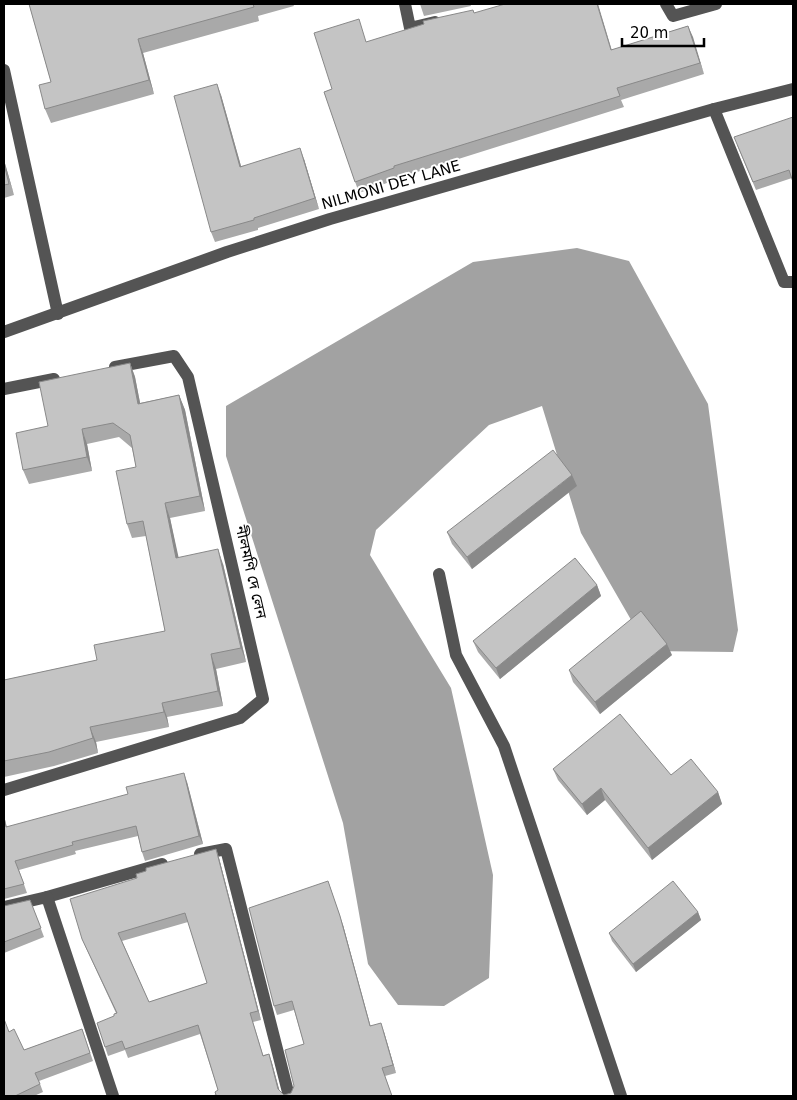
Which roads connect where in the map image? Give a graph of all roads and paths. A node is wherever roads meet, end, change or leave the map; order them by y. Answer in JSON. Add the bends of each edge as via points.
{"nodes":[{"id":1,"x":405,"y":4,"type":"edge"},
{"id":2,"x":666,"y":4,"type":"edge"},
{"id":3,"x":716,"y":4,"type":"edge"},
{"id":4,"x":447,"y":20,"type":"edge"},
{"id":5,"x":4,"y":70,"type":"edge"},
{"id":6,"x":793,"y":89,"type":"edge"},
{"id":7,"x":714,"y":109,"type":"junction"},
{"id":8,"x":793,"y":282,"type":"edge"},
{"id":9,"x":58,"y":314,"type":"junction"},
{"id":10,"x":4,"y":332,"type":"edge"},
{"id":11,"x":99,"y":370,"type":"edge"},
{"id":12,"x":71,"y":376,"type":"edge"},
{"id":13,"x":4,"y":389,"type":"edge"},
{"id":14,"x":440,"y":574,"type":"dead end"},
{"id":15,"x":4,"y":790,"type":"edge"},
{"id":16,"x":190,"y":856,"type":"edge"},
{"id":17,"x":171,"y":862,"type":"edge"},
{"id":18,"x":47,"y":897,"type":"junction"},
{"id":19,"x":4,"y":907,"type":"edge"},
{"id":20,"x":113,"y":1096,"type":"edge"},
{"id":21,"x":289,"y":1096,"type":"edge"},
{"id":22,"x":621,"y":1096,"type":"edge"}],
"edges":[{"from":1,"to":4,"type":"street","via":[[410,28]]},
{"from":2,"to":3,"type":"street","via":[[673,16]]},
{"from":5,"to":9,"type":"street"},
{"from":6,"to":7,"type":"street","name":"NILMONI DEY LANE"},
{"from":7,"to":8,"type":"street","via":[[784,282]]},
{"from":7,"to":9,"type":"street","name":"NILMONI DEY LANE","via":[[330,219],[227,252]]},
{"from":9,"to":10,"type":"street","name":"NILMONI DEY LANE"},
{"from":11,"to":15,"type":"street","name":"নীলমণি দে লেন","via":[[174,356],[188,377],[263,699],[240,718]]},
{"from":12,"to":13,"type":"street"},
{"from":14,"to":22,"type":"street","via":[[456,656],[504,746]]},
{"from":16,"to":21,"type":"street","via":[[226,849]]},
{"from":17,"to":18,"type":"street"},
{"from":18,"to":19,"type":"street"},
{"from":18,"to":20,"type":"street"}]}
